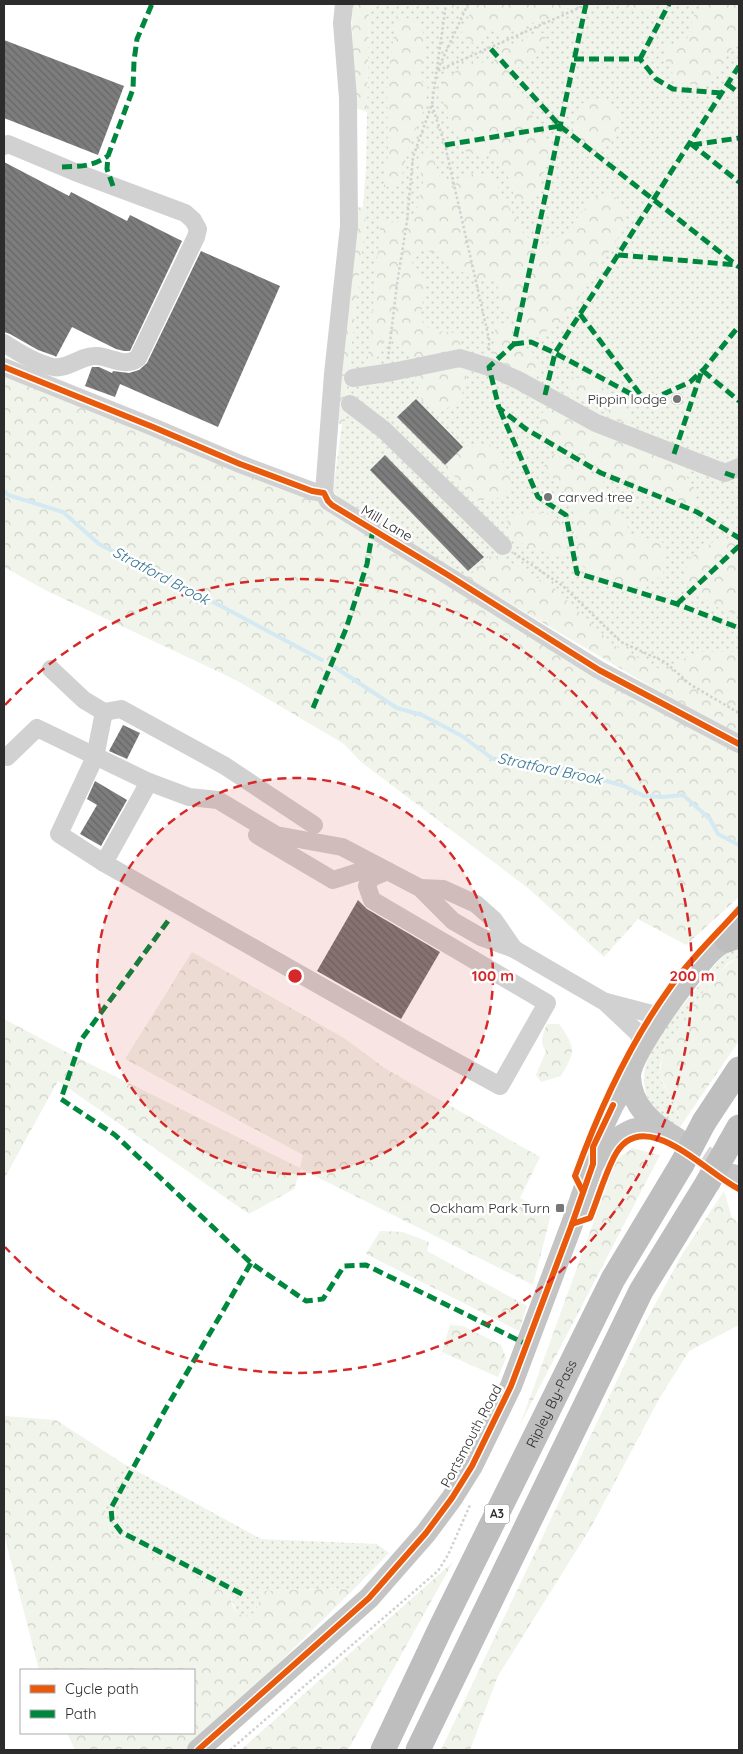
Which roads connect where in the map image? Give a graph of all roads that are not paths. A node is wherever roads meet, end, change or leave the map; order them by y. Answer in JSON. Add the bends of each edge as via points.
{"nodes":[{"id":1,"x":344,"y":4,"type":"edge"},
{"id":2,"x":4,"y":146,"type":"edge"},
{"id":3,"x":4,"y":343,"type":"edge"},
{"id":4,"x":19,"y":353,"type":"junction"},
{"id":5,"x":7,"y":369,"type":"edge"},
{"id":6,"x":353,"y":378,"type":"dead end"},
{"id":7,"x":350,"y":404,"type":"dead end"},
{"id":8,"x":739,"y":467,"type":"edge"},
{"id":9,"x":324,"y":493,"type":"junction"},
{"id":10,"x":503,"y":546,"type":"road end"},
{"id":11,"x":51,"y":669,"type":"dead end"},
{"id":12,"x":104,"y":712,"type":"junction"},
{"id":13,"x":739,"y":744,"type":"edge"},
{"id":14,"x":8,"y":757,"type":"dead end"},
{"id":15,"x":95,"y":757,"type":"junction"},
{"id":16,"x":149,"y":782,"type":"junction"},
{"id":17,"x":204,"y":799,"type":"junction"},
{"id":18,"x":314,"y":825,"type":"dead end"},
{"id":19,"x":104,"y":863,"type":"junction"},
{"id":20,"x":383,"y":868,"type":"junction"},
{"id":21,"x":420,"y":888,"type":"junction"},
{"id":22,"x":735,"y":934,"type":"edge"},
{"id":23,"x":514,"y":949,"type":"junction"},
{"id":24,"x":605,"y":1002,"type":"junction"},
{"id":25,"x":663,"y":1014,"type":"junction"},
{"id":26,"x":641,"y":1047,"type":"junction"},
{"id":27,"x":739,"y":1069,"type":"edge"},
{"id":28,"x":630,"y":1077,"type":"junction"},
{"id":29,"x":735,"y":1135,"type":"edge"},
{"id":30,"x":593,"y":1164,"type":"junction"},
{"id":31,"x":198,"y":1750,"type":"edge"},
{"id":32,"x":383,"y":1750,"type":"edge"},
{"id":33,"x":418,"y":1750,"type":"edge"}],
"edges":[{"from":1,"to":9,"type":"street","via":[[349,226]]},
{"from":2,"to":4,"type":"street","via":[[8,144],[185,213],[194,220],[198,229],[134,361],[96,356],[54,367]]},
{"from":3,"to":4,"type":"street"},
{"from":4,"to":5,"type":"street"},
{"from":5,"to":9,"type":"street","via":[[240,464]]},
{"from":6,"to":8,"type":"street","via":[[460,358],[489,366],[518,380],[596,424],[725,473]]},
{"from":7,"to":10,"type":"street","via":[[384,430]]},
{"from":9,"to":13,"type":"street","name":"Mill Lane","via":[[332,505],[599,670]]},
{"from":11,"to":12,"type":"street","via":[[84,700]]},
{"from":12,"to":15,"type":"street"},
{"from":12,"to":18,"type":"street","via":[[121,709],[225,766]]},
{"from":14,"to":15,"type":"street","via":[[37,728]]},
{"from":15,"to":16,"type":"street"},
{"from":15,"to":19,"type":"street","via":[[59,834]]},
{"from":16,"to":17,"type":"street","via":[[189,797]]},
{"from":16,"to":19,"type":"street"},
{"from":17,"to":20,"type":"street","via":[[218,800],[276,835],[342,847]]},
{"from":17,"to":20,"type":"street","via":[[206,807],[333,880]]},
{"from":19,"to":20,"type":"street","via":[[500,1086],[547,1003],[372,900],[367,886]]},
{"from":20,"to":21,"type":"street"},
{"from":21,"to":23,"type":"street","via":[[453,921]]},
{"from":21,"to":23,"type":"street","via":[[443,889],[476,904],[494,920]]},
{"from":22,"to":25,"type":"main road","name":"Portsmouth Road","via":[[710,952]]},
{"from":23,"to":24,"type":"street"},
{"from":24,"to":25,"type":"street"},
{"from":24,"to":26,"type":"street","via":[[639,1034]]},
{"from":25,"to":26,"type":"main road","name":"Portsmouth Road"},
{"from":26,"to":28,"type":"main road","name":"Portsmouth Road","via":[[632,1062]]},
{"from":27,"to":32,"type":"highway","name":"Ripley By-Pass","number":"A3","bridge":true,"via":[[704,1122],[613,1279]]},
{"from":28,"to":30,"type":"main road","name":"Portsmouth Road","via":[[593,1147]]},
{"from":28,"to":30,"type":"main road","name":"Portsmouth Road","via":[[636,1100],[646,1116],[667,1132],[646,1126],[632,1129],[605,1149]]},
{"from":29,"to":33,"type":"highway","number":"A3","bridge":true,"via":[[641,1290]]},
{"from":30,"to":31,"type":"main road","name":"Portsmouth Road","via":[[511,1386],[472,1466],[452,1498],[370,1598]]}]}
